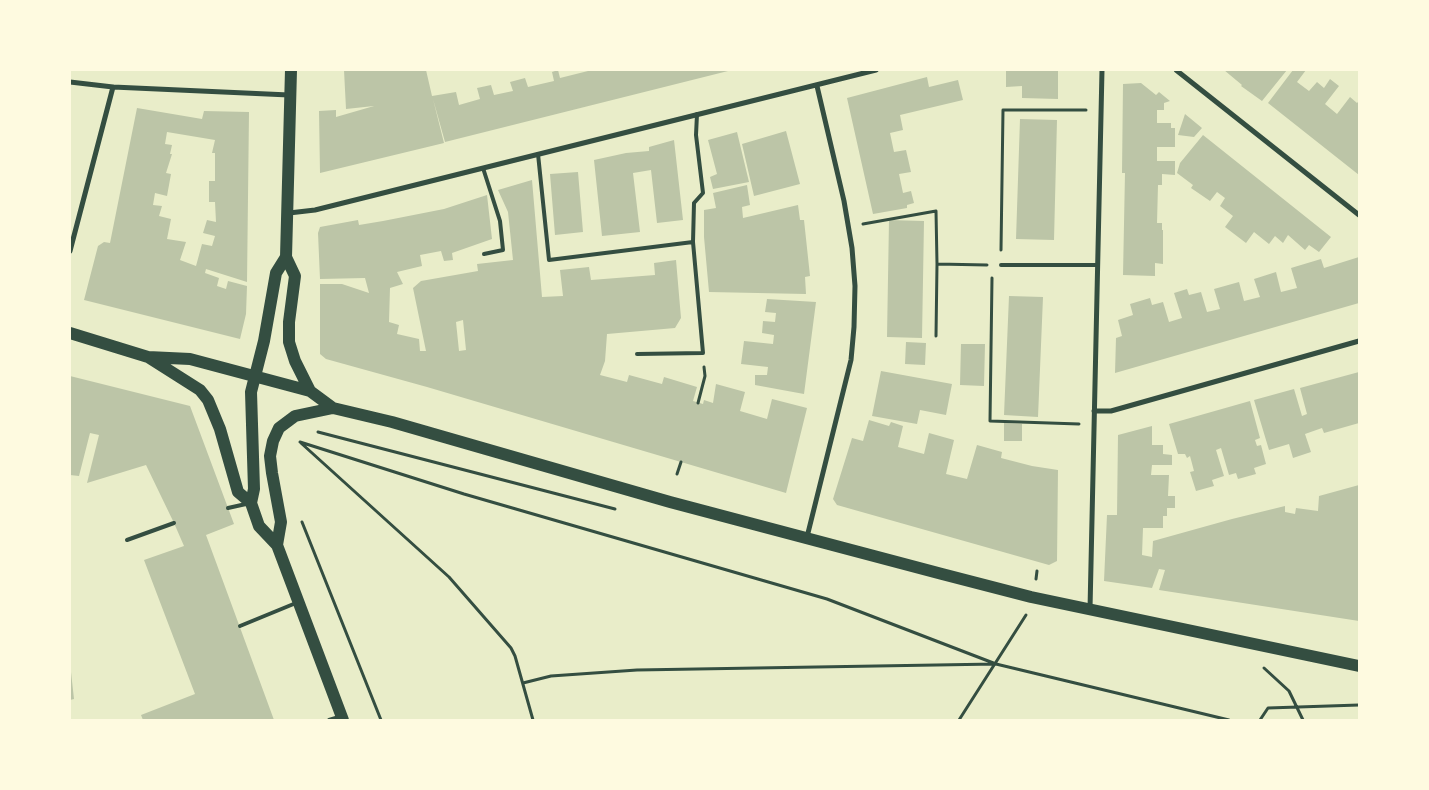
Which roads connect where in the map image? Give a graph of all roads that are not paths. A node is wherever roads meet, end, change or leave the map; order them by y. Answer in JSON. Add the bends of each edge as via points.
{"nodes":[{"id":1,"x":291,"y":70,"type":"edge"},
{"id":2,"x":876,"y":70,"type":"edge"},
{"id":3,"x":1102,"y":70,"type":"edge"},
{"id":4,"x":1176,"y":70,"type":"edge"},
{"id":5,"x":70,"y":82,"type":"edge"},
{"id":6,"x":817,"y":86,"type":"junction"},
{"id":7,"x":113,"y":87,"type":"junction"},
{"id":8,"x":290,"y":95,"type":"junction"},
{"id":9,"x":697,"y":114,"type":"junction"},
{"id":10,"x":538,"y":154,"type":"junction"},
{"id":11,"x":483,"y":168,"type":"junction"},
{"id":12,"x":286,"y":213,"type":"junction"},
{"id":13,"x":1359,"y":215,"type":"edge"},
{"id":14,"x":693,"y":242,"type":"junction"},
{"id":15,"x":70,"y":251,"type":"edge"},
{"id":16,"x":484,"y":254,"type":"dead end"},
{"id":17,"x":286,"y":257,"type":"junction"},
{"id":18,"x":1001,"y":265,"type":"road end"},
{"id":19,"x":1097,"y":265,"type":"junction"},
{"id":20,"x":70,"y":333,"type":"edge"},
{"id":21,"x":1359,"y":341,"type":"edge"},
{"id":22,"x":637,"y":354,"type":"dead end"},
{"id":23,"x":148,"y":357,"type":"junction"},
{"id":24,"x":255,"y":377,"type":"junction"},
{"id":25,"x":310,"y":391,"type":"junction"},
{"id":26,"x":333,"y":408,"type":"junction"},
{"id":27,"x":1094,"y":411,"type":"junction"},
{"id":28,"x":251,"y":503,"type":"junction"},
{"id":29,"x":228,"y":508,"type":"dead end"},
{"id":30,"x":174,"y":523,"type":"dead end"},
{"id":31,"x":807,"y":537,"type":"junction"},
{"id":32,"x":127,"y":540,"type":"dead end"},
{"id":33,"x":277,"y":545,"type":"junction"},
{"id":34,"x":298,"y":602,"type":"junction"},
{"id":35,"x":1090,"y":609,"type":"junction"},
{"id":36,"x":240,"y":626,"type":"dead end"},
{"id":37,"x":1359,"y":666,"type":"edge"},
{"id":38,"x":342,"y":718,"type":"edge"},
{"id":39,"x":329,"y":720,"type":"edge"}],
"edges":[{"from":1,"to":8,"type":"main road"},
{"from":2,"to":6,"type":"street"},
{"from":3,"to":19,"type":"street"},
{"from":4,"to":13,"type":"street"},
{"from":5,"to":7,"type":"street"},
{"from":6,"to":9,"type":"street"},
{"from":6,"to":31,"type":"street","via":[[844,201],[855,286],[851,360]]},
{"from":7,"to":8,"type":"street"},
{"from":7,"to":15,"type":"street"},
{"from":8,"to":12,"type":"main road"},
{"from":9,"to":10,"type":"street"},
{"from":9,"to":14,"type":"lane","via":[[696,135],[703,193],[694,203]]},
{"from":10,"to":11,"type":"street"},
{"from":10,"to":14,"type":"lane","via":[[549,260]]},
{"from":11,"to":12,"type":"street","via":[[315,210]]},
{"from":11,"to":16,"type":"lane","via":[[500,221],[503,250]]},
{"from":12,"to":17,"type":"main road"},
{"from":14,"to":22,"type":"lane","via":[[703,353]]},
{"from":17,"to":24,"type":"main road","via":[[276,273]]},
{"from":17,"to":25,"type":"main road","via":[[295,276],[289,342]]},
{"from":18,"to":19,"type":"lane"},
{"from":19,"to":27,"type":"street"},
{"from":20,"to":23,"type":"main road"},
{"from":21,"to":27,"type":"street","via":[[1111,411]]},
{"from":23,"to":24,"type":"main road","via":[[190,358]]},
{"from":23,"to":28,"type":"main road","via":[[195,386],[208,400],[220,428],[238,492]]},
{"from":24,"to":25,"type":"main road"},
{"from":24,"to":28,"type":"main road","via":[[251,392],[254,489]]},
{"from":25,"to":26,"type":"main road"},
{"from":26,"to":31,"type":"main road"},
{"from":26,"to":33,"type":"main road","via":[[295,416],[279,428],[273,442],[270,456],[281,522]]},
{"from":27,"to":35,"type":"street"},
{"from":28,"to":29,"type":"lane"},
{"from":28,"to":33,"type":"main road","via":[[258,526]]},
{"from":30,"to":32,"type":"lane"},
{"from":31,"to":35,"type":"main road","via":[[951,577]]},
{"from":33,"to":34,"type":"main road"},
{"from":34,"to":36,"type":"lane"},
{"from":34,"to":38,"type":"main road"},
{"from":35,"to":37,"type":"main road"},
{"from":38,"to":39,"type":"lane"}]}
